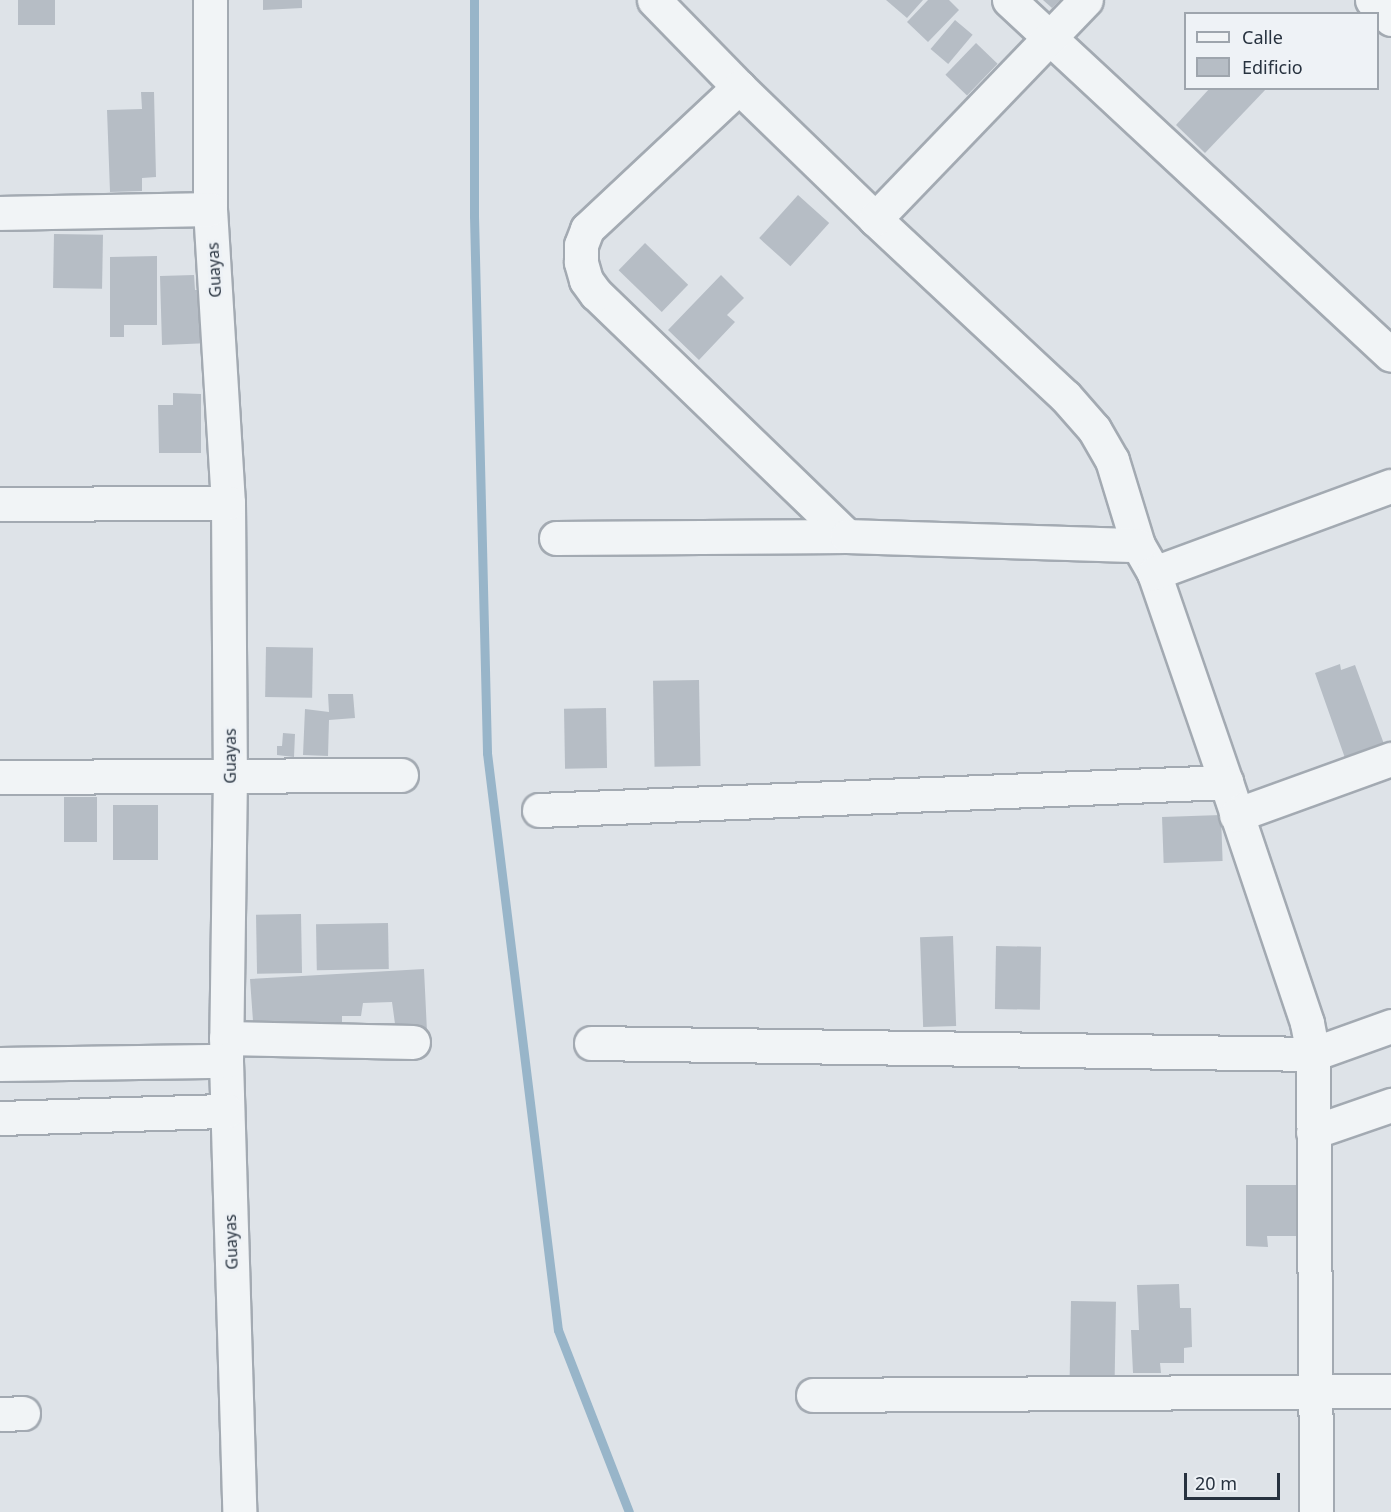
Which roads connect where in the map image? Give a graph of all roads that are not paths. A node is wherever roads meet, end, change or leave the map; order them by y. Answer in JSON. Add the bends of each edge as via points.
{"nodes":[{"id":1,"x":210,"y":0,"type":"edge"},
{"id":2,"x":654,"y":0,"type":"edge"},
{"id":3,"x":1009,"y":0,"type":"edge"},
{"id":4,"x":1086,"y":0,"type":"edge"},
{"id":5,"x":1372,"y":0,"type":"edge"},
{"id":6,"x":1391,"y":19,"type":"edge"},
{"id":7,"x":1049,"y":38,"type":"junction"},
{"id":8,"x":739,"y":87,"type":"junction"},
{"id":9,"x":210,"y":209,"type":"junction"},
{"id":10,"x":0,"y":213,"type":"edge"},
{"id":11,"x":875,"y":219,"type":"junction"},
{"id":12,"x":1391,"y":355,"type":"edge"},
{"id":13,"x":1391,"y":486,"type":"edge"},
{"id":14,"x":228,"y":503,"type":"junction"},
{"id":15,"x":0,"y":504,"type":"edge"},
{"id":16,"x":847,"y":536,"type":"junction"},
{"id":17,"x":556,"y":538,"type":"dead end"},
{"id":18,"x":1146,"y":559,"type":"junction"},
{"id":19,"x":1391,"y":759,"type":"edge"},
{"id":20,"x":230,"y":774,"type":"junction"},
{"id":21,"x":401,"y":775,"type":"dead end"},
{"id":22,"x":0,"y":777,"type":"edge"},
{"id":23,"x":1226,"y":783,"type":"junction"},
{"id":24,"x":539,"y":810,"type":"dead end"},
{"id":25,"x":1236,"y":815,"type":"junction"},
{"id":26,"x":1391,"y":1026,"type":"edge"},
{"id":27,"x":413,"y":1042,"type":"dead end"},
{"id":28,"x":591,"y":1043,"type":"dead end"},
{"id":29,"x":226,"y":1050,"type":"junction"},
{"id":30,"x":1313,"y":1054,"type":"junction"},
{"id":31,"x":0,"y":1064,"type":"edge"},
{"id":32,"x":1391,"y":1105,"type":"edge"},
{"id":33,"x":227,"y":1111,"type":"junction"},
{"id":34,"x":0,"y":1118,"type":"edge"},
{"id":35,"x":1313,"y":1132,"type":"junction"},
{"id":36,"x":1313,"y":1390,"type":"junction"},
{"id":37,"x":1391,"y":1391,"type":"edge"},
{"id":38,"x":813,"y":1395,"type":"dead end"},
{"id":39,"x":239,"y":1512,"type":"edge"},
{"id":40,"x":1316,"y":1512,"type":"edge"}],
"edges":[{"from":1,"to":9,"type":"street","name":"Guayas"},
{"from":2,"to":8,"type":"street"},
{"from":3,"to":7,"type":"street"},
{"from":4,"to":7,"type":"street"},
{"from":5,"to":6,"type":"street"},
{"from":7,"to":11,"type":"street"},
{"from":7,"to":12,"type":"street"},
{"from":8,"to":11,"type":"street"},
{"from":8,"to":16,"type":"street","via":[[598,215],[581,245],[581,262],[586,280],[596,294]]},
{"from":9,"to":10,"type":"street"},
{"from":9,"to":14,"type":"street","name":"Guayas"},
{"from":11,"to":18,"type":"street","via":[[1065,396],[1094,429],[1112,460]]},
{"from":13,"to":18,"type":"street"},
{"from":14,"to":15,"type":"street"},
{"from":14,"to":20,"type":"street","name":"Guayas"},
{"from":16,"to":17,"type":"street"},
{"from":16,"to":18,"type":"street"},
{"from":18,"to":23,"type":"street"},
{"from":19,"to":25,"type":"street"},
{"from":20,"to":21,"type":"street"},
{"from":20,"to":22,"type":"street"},
{"from":20,"to":29,"type":"street","name":"Guayas"},
{"from":23,"to":24,"type":"street"},
{"from":23,"to":25,"type":"street"},
{"from":25,"to":30,"type":"street","via":[[1307,1023]]},
{"from":26,"to":30,"type":"street"},
{"from":27,"to":29,"type":"street"},
{"from":28,"to":30,"type":"street"},
{"from":29,"to":31,"type":"street"},
{"from":29,"to":33,"type":"street","name":"Guayas"},
{"from":30,"to":35,"type":"street"},
{"from":32,"to":35,"type":"street"},
{"from":33,"to":34,"type":"street"},
{"from":33,"to":39,"type":"street","name":"Guayas"},
{"from":35,"to":36,"type":"street"},
{"from":36,"to":37,"type":"street"},
{"from":36,"to":38,"type":"street"},
{"from":36,"to":40,"type":"street"}]}
